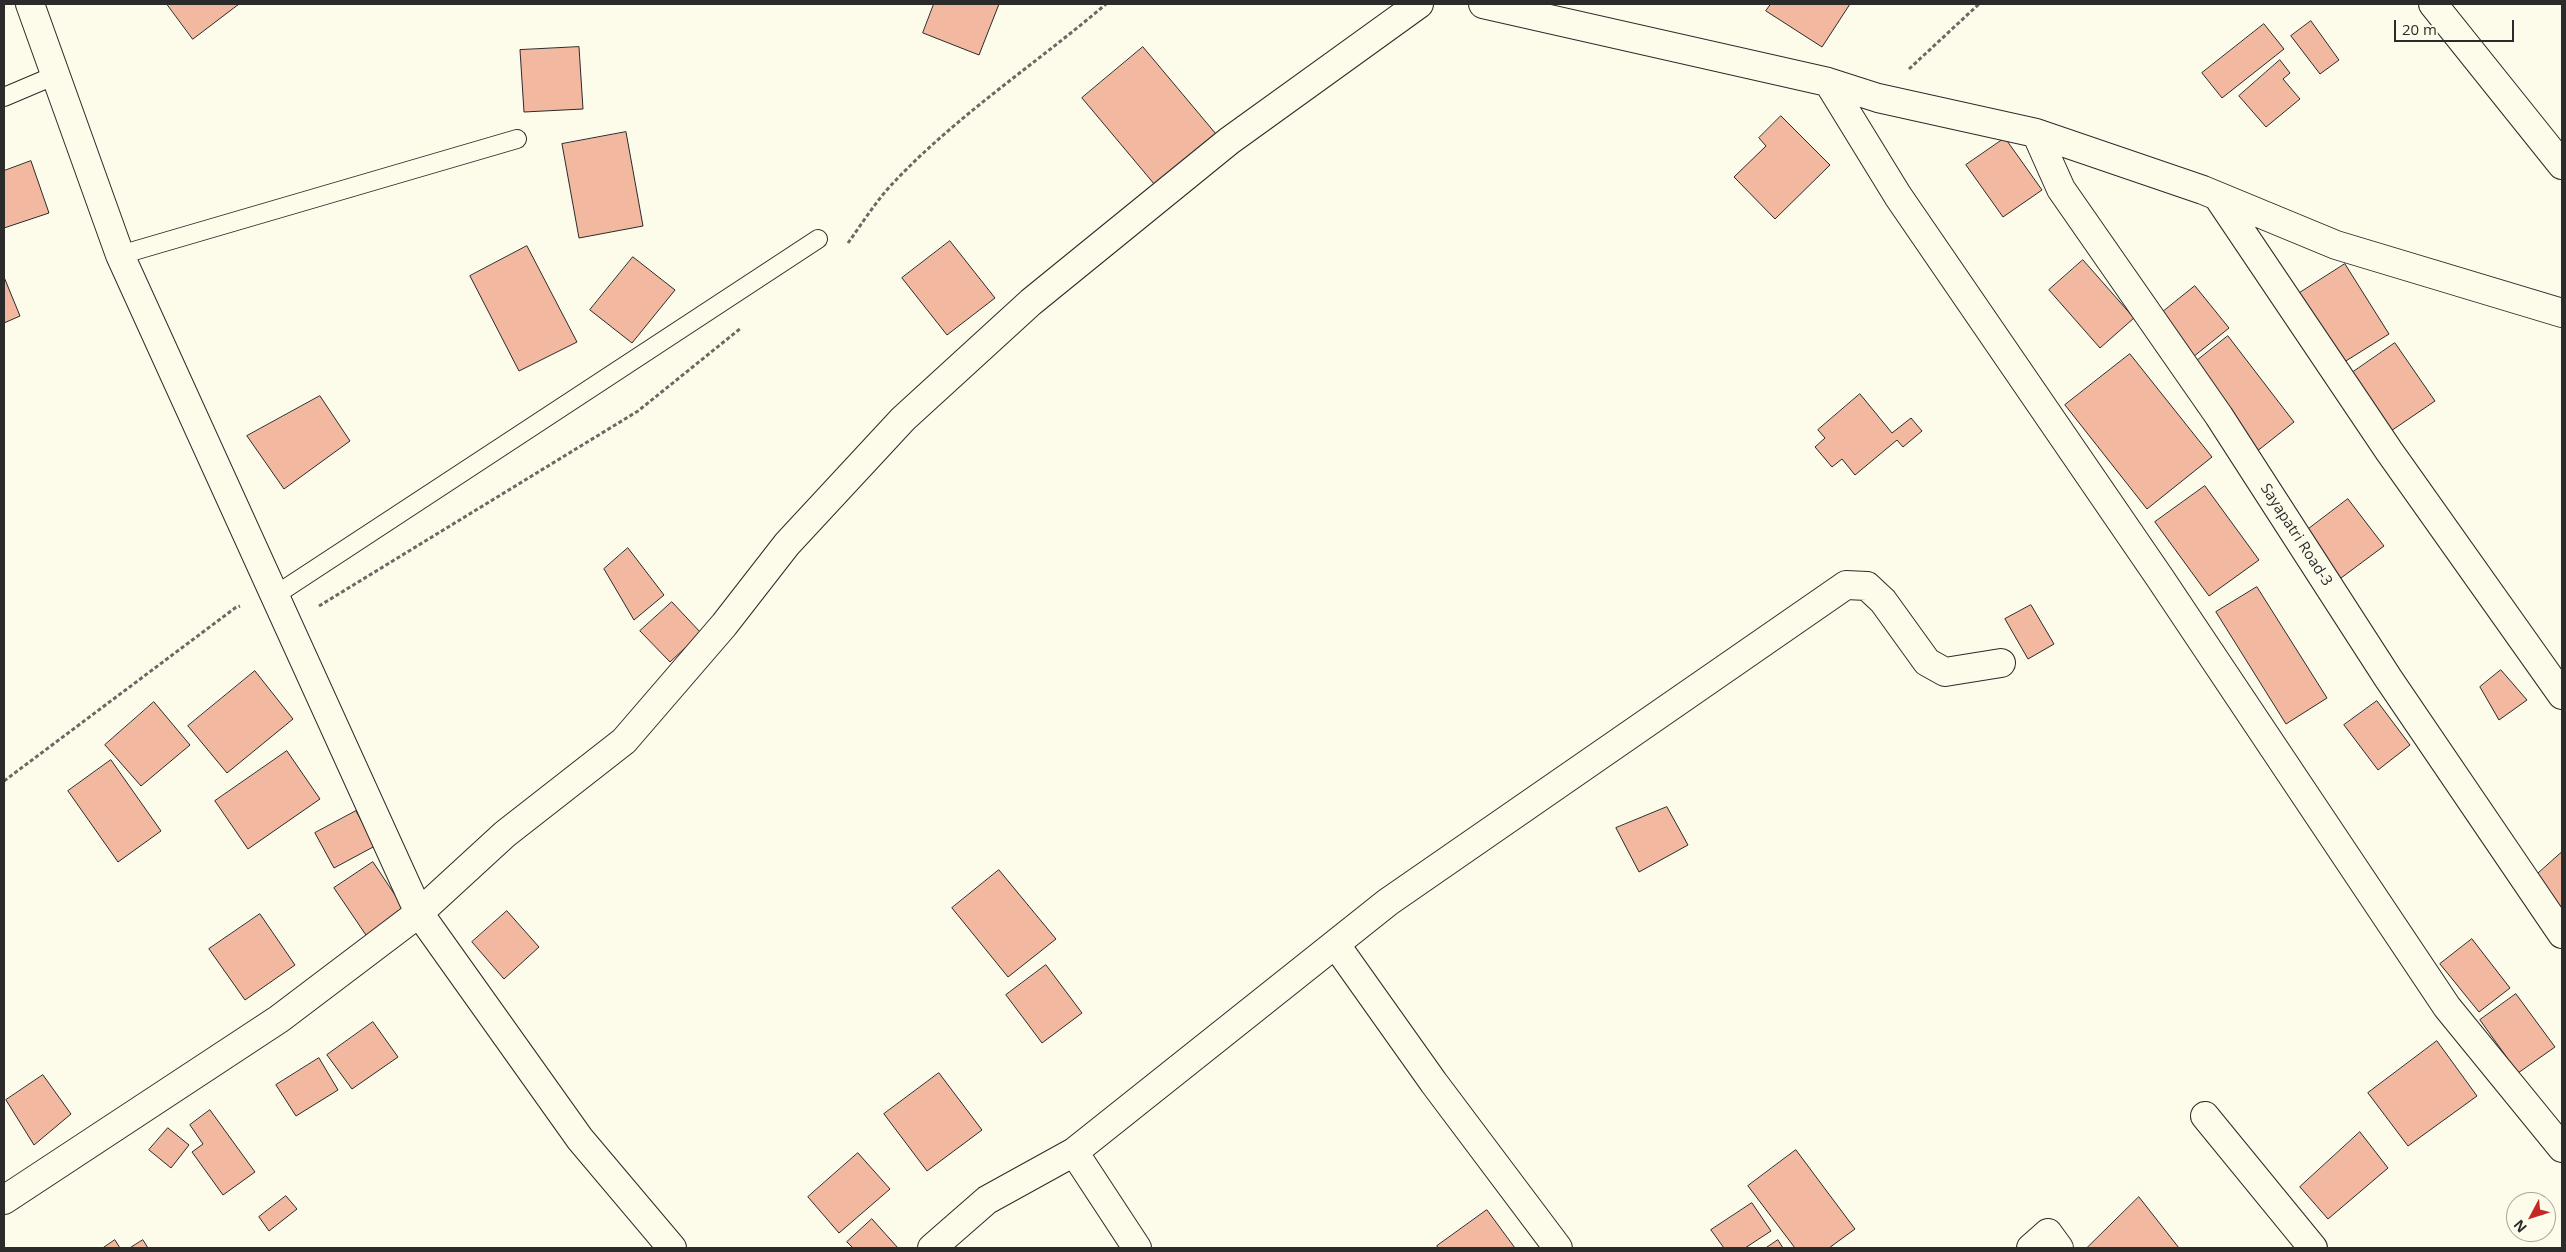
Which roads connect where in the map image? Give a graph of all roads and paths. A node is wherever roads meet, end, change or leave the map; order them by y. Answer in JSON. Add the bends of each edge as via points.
{"nodes":[{"id":1,"x":30,"y":4,"type":"edge"},
{"id":2,"x":1106,"y":4,"type":"edge"},
{"id":3,"x":1419,"y":4,"type":"edge"},
{"id":4,"x":1482,"y":4,"type":"edge"},
{"id":5,"x":1979,"y":4,"type":"edge"},
{"id":6,"x":2433,"y":4,"type":"edge"},
{"id":7,"x":56,"y":74,"type":"junction"},
{"id":8,"x":1828,"y":82,"type":"junction"},
{"id":9,"x":4,"y":97,"type":"edge"},
{"id":10,"x":1878,"y":98,"type":"junction"},
{"id":11,"x":2036,"y":133,"type":"junction"},
{"id":12,"x":517,"y":139,"type":"dead end"},
{"id":13,"x":2562,"y":165,"type":"edge"},
{"id":14,"x":2218,"y":197,"type":"junction"},
{"id":15,"x":818,"y":239,"type":"dead end"},
{"id":16,"x":846,"y":246,"type":"dead end"},
{"id":17,"x":120,"y":255,"type":"junction"},
{"id":18,"x":2562,"y":313,"type":"edge"},
{"id":19,"x":746,"y":325,"type":"dead end"},
{"id":20,"x":274,"y":596,"type":"junction"},
{"id":21,"x":289,"y":624,"type":"junction"},
{"id":22,"x":2001,"y":663,"type":"dead end"},
{"id":23,"x":2562,"y":695,"type":"edge"},
{"id":24,"x":4,"y":782,"type":"edge"},
{"id":25,"x":419,"y":913,"type":"junction"},
{"id":26,"x":2562,"y":934,"type":"edge"},
{"id":27,"x":1336,"y":945,"type":"junction"},
{"id":28,"x":2205,"y":1116,"type":"dead end"},
{"id":29,"x":2562,"y":1148,"type":"edge"},
{"id":30,"x":1074,"y":1152,"type":"junction"},
{"id":31,"x":4,"y":1200,"type":"edge"},
{"id":32,"x":672,"y":1248,"type":"edge"},
{"id":33,"x":932,"y":1248,"type":"edge"},
{"id":34,"x":1137,"y":1248,"type":"edge"},
{"id":35,"x":1558,"y":1248,"type":"edge"},
{"id":36,"x":2031,"y":1248,"type":"edge"},
{"id":37,"x":2059,"y":1248,"type":"edge"},
{"id":38,"x":2314,"y":1248,"type":"edge"}],
"edges":[{"from":1,"to":7,"type":"street"},
{"from":2,"to":16,"type":"path","via":[[1062,42],[968,113],[895,180]]},
{"from":3,"to":25,"type":"street","via":[[1229,141],[1031,302],[903,419],[787,544],[724,625],[624,741],[505,834]]},
{"from":4,"to":8,"type":"street"},
{"from":5,"to":10,"type":"path"},
{"from":6,"to":13,"type":"street"},
{"from":7,"to":9,"type":"lane"},
{"from":7,"to":17,"type":"street"},
{"from":8,"to":10,"type":"street"},
{"from":8,"to":29,"type":"street","via":[[1898,196],[2160,578],[2447,1007]]},
{"from":10,"to":11,"type":"street"},
{"from":11,"to":14,"type":"street"},
{"from":11,"to":26,"type":"street","name":"Sayapatri Road-3","via":[[2061,189],[2219,416],[2388,678]]},
{"from":12,"to":17,"type":"lane"},
{"from":14,"to":18,"type":"street","via":[[2336,245]]},
{"from":14,"to":23,"type":"street","via":[[2390,451]]},
{"from":15,"to":20,"type":"lane"},
{"from":17,"to":20,"type":"street"},
{"from":19,"to":21,"type":"path","via":[[638,411]]},
{"from":20,"to":21,"type":"street"},
{"from":20,"to":24,"type":"path","via":[[235,608]]},
{"from":21,"to":25,"type":"street"},
{"from":22,"to":27,"type":"street","via":[[1945,672],[1927,662],[1867,586],[1846,585],[1388,902]]},
{"from":25,"to":31,"type":"street","via":[[279,1018]]},
{"from":25,"to":32,"type":"street","via":[[580,1139]]},
{"from":27,"to":30,"type":"street"},
{"from":27,"to":35,"type":"street","via":[[1434,1083]]},
{"from":28,"to":38,"type":"street"},
{"from":30,"to":33,"type":"street","via":[[987,1200]]},
{"from":30,"to":34,"type":"street"},
{"from":36,"to":37,"type":"street","via":[[2048,1233]]}]}
